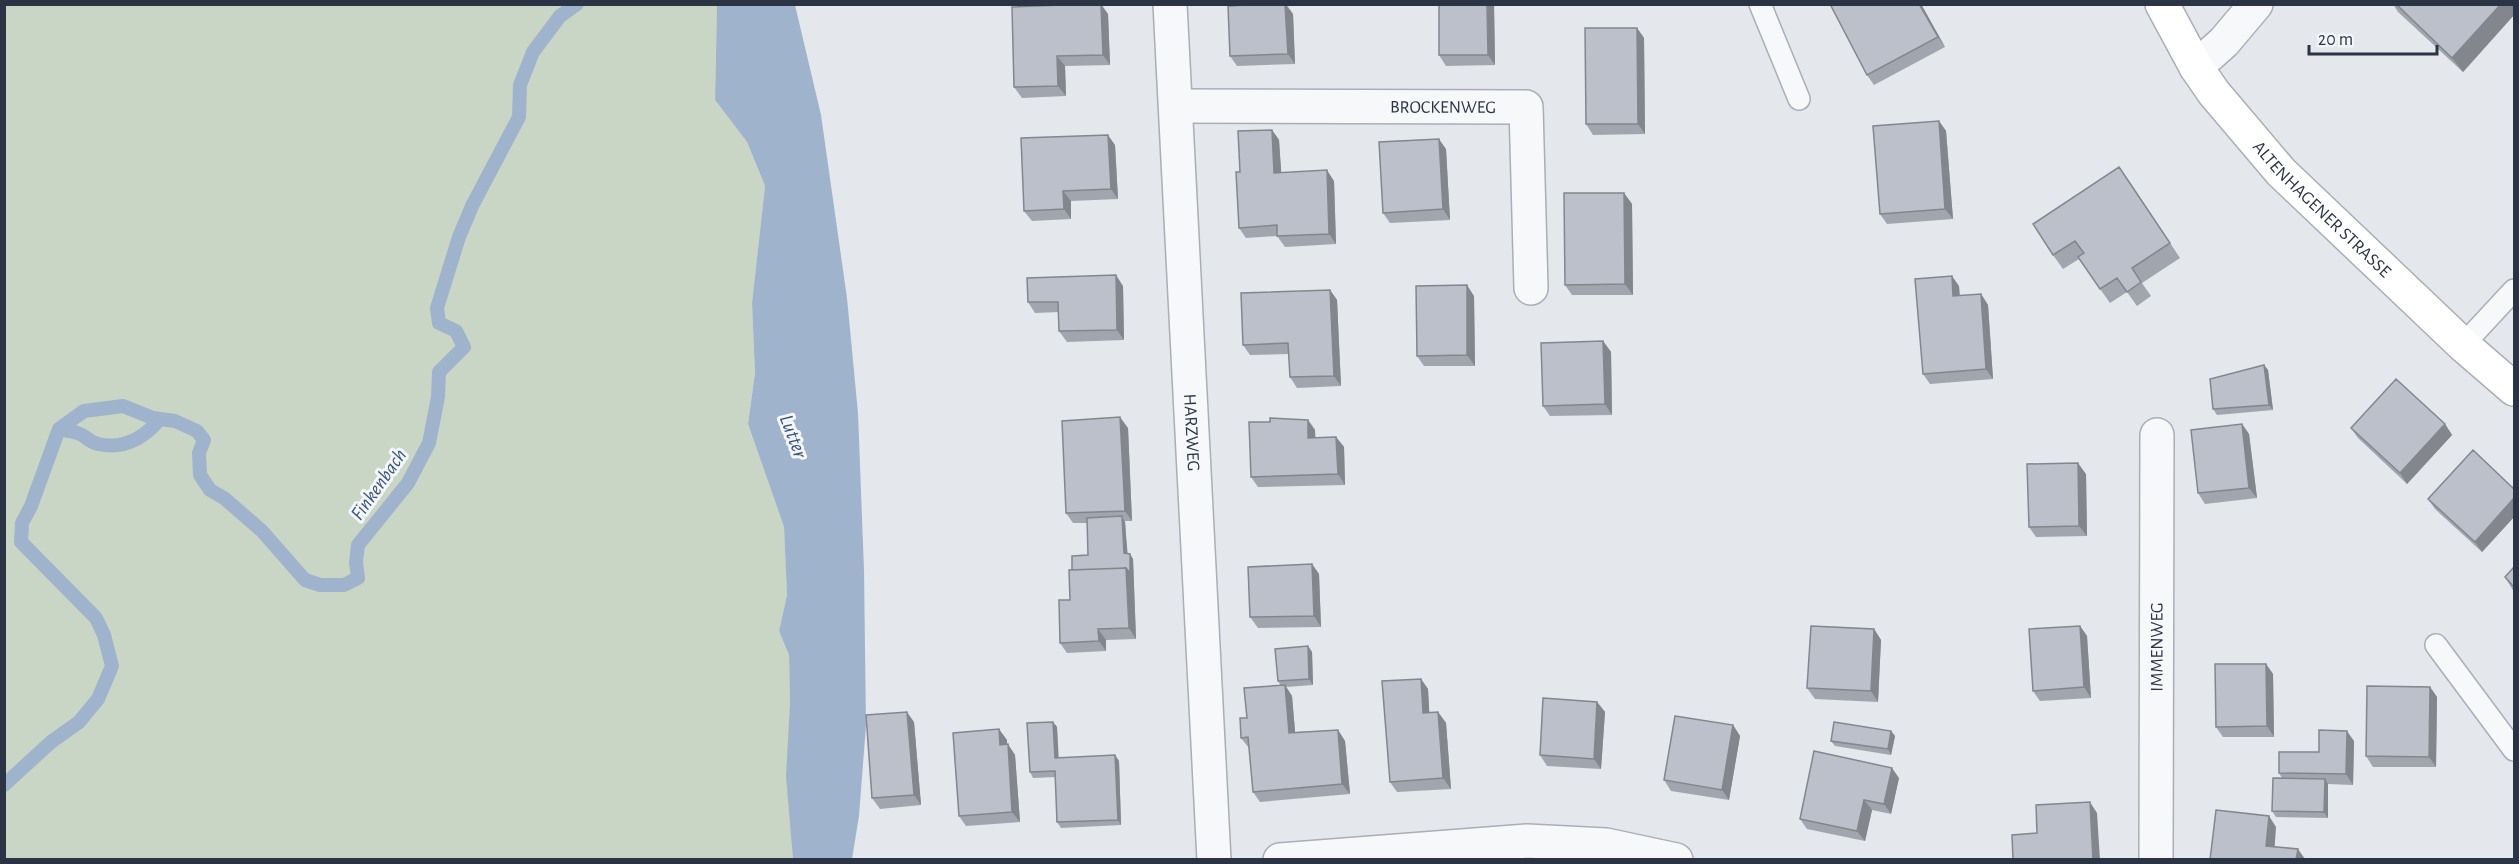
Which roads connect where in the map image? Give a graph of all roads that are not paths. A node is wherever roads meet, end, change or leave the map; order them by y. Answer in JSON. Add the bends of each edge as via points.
{"nodes":[{"id":1,"x":1170,"y":4,"type":"edge"},
{"id":2,"x":1760,"y":4,"type":"edge"},
{"id":3,"x":2162,"y":4,"type":"edge"},
{"id":4,"x":2256,"y":4,"type":"edge"},
{"id":5,"x":2196,"y":67,"type":"junction"},
{"id":6,"x":1799,"y":99,"type":"dead end"},
{"id":7,"x":1177,"y":106,"type":"junction"},
{"id":8,"x":1531,"y":288,"type":"dead end"},
{"id":9,"x":2514,"y":290,"type":"edge"},
{"id":10,"x":2463,"y":345,"type":"junction"},
{"id":11,"x":2514,"y":389,"type":"edge"},
{"id":12,"x":2157,"y":435,"type":"dead end"},
{"id":13,"x":2436,"y":645,"type":"dead end"},
{"id":14,"x":2514,"y":750,"type":"edge"},
{"id":15,"x":1313,"y":858,"type":"edge"},
{"id":16,"x":1214,"y":860,"type":"edge"},
{"id":17,"x":1280,"y":860,"type":"edge"},
{"id":18,"x":1676,"y":860,"type":"edge"},
{"id":19,"x":2156,"y":860,"type":"edge"}],
"edges":[{"from":1,"to":7,"type":"street","name":"HARZWEG"},
{"from":2,"to":6,"type":"lane"},
{"from":3,"to":5,"type":"main road","name":"ALTENHAGENER STRASSE"},
{"from":4,"to":5,"type":"street","via":[[2224,42]]},
{"from":5,"to":10,"type":"main road","name":"ALTENHAGENER STRASSE","via":[[2235,120],[2281,172]]},
{"from":7,"to":8,"type":"street","name":"BROCKENWEG","via":[[1526,107]]},
{"from":7,"to":16,"type":"street","name":"HARZWEG"},
{"from":9,"to":10,"type":"lane"},
{"from":10,"to":11,"type":"main road","name":"ALTENHAGENER STRASSE"},
{"from":12,"to":19,"type":"street","name":"IMMENWEG"},
{"from":13,"to":14,"type":"lane"},
{"from":15,"to":17,"type":"street"},
{"from":15,"to":18,"type":"street","via":[[1527,841],[1606,845]]}]}
